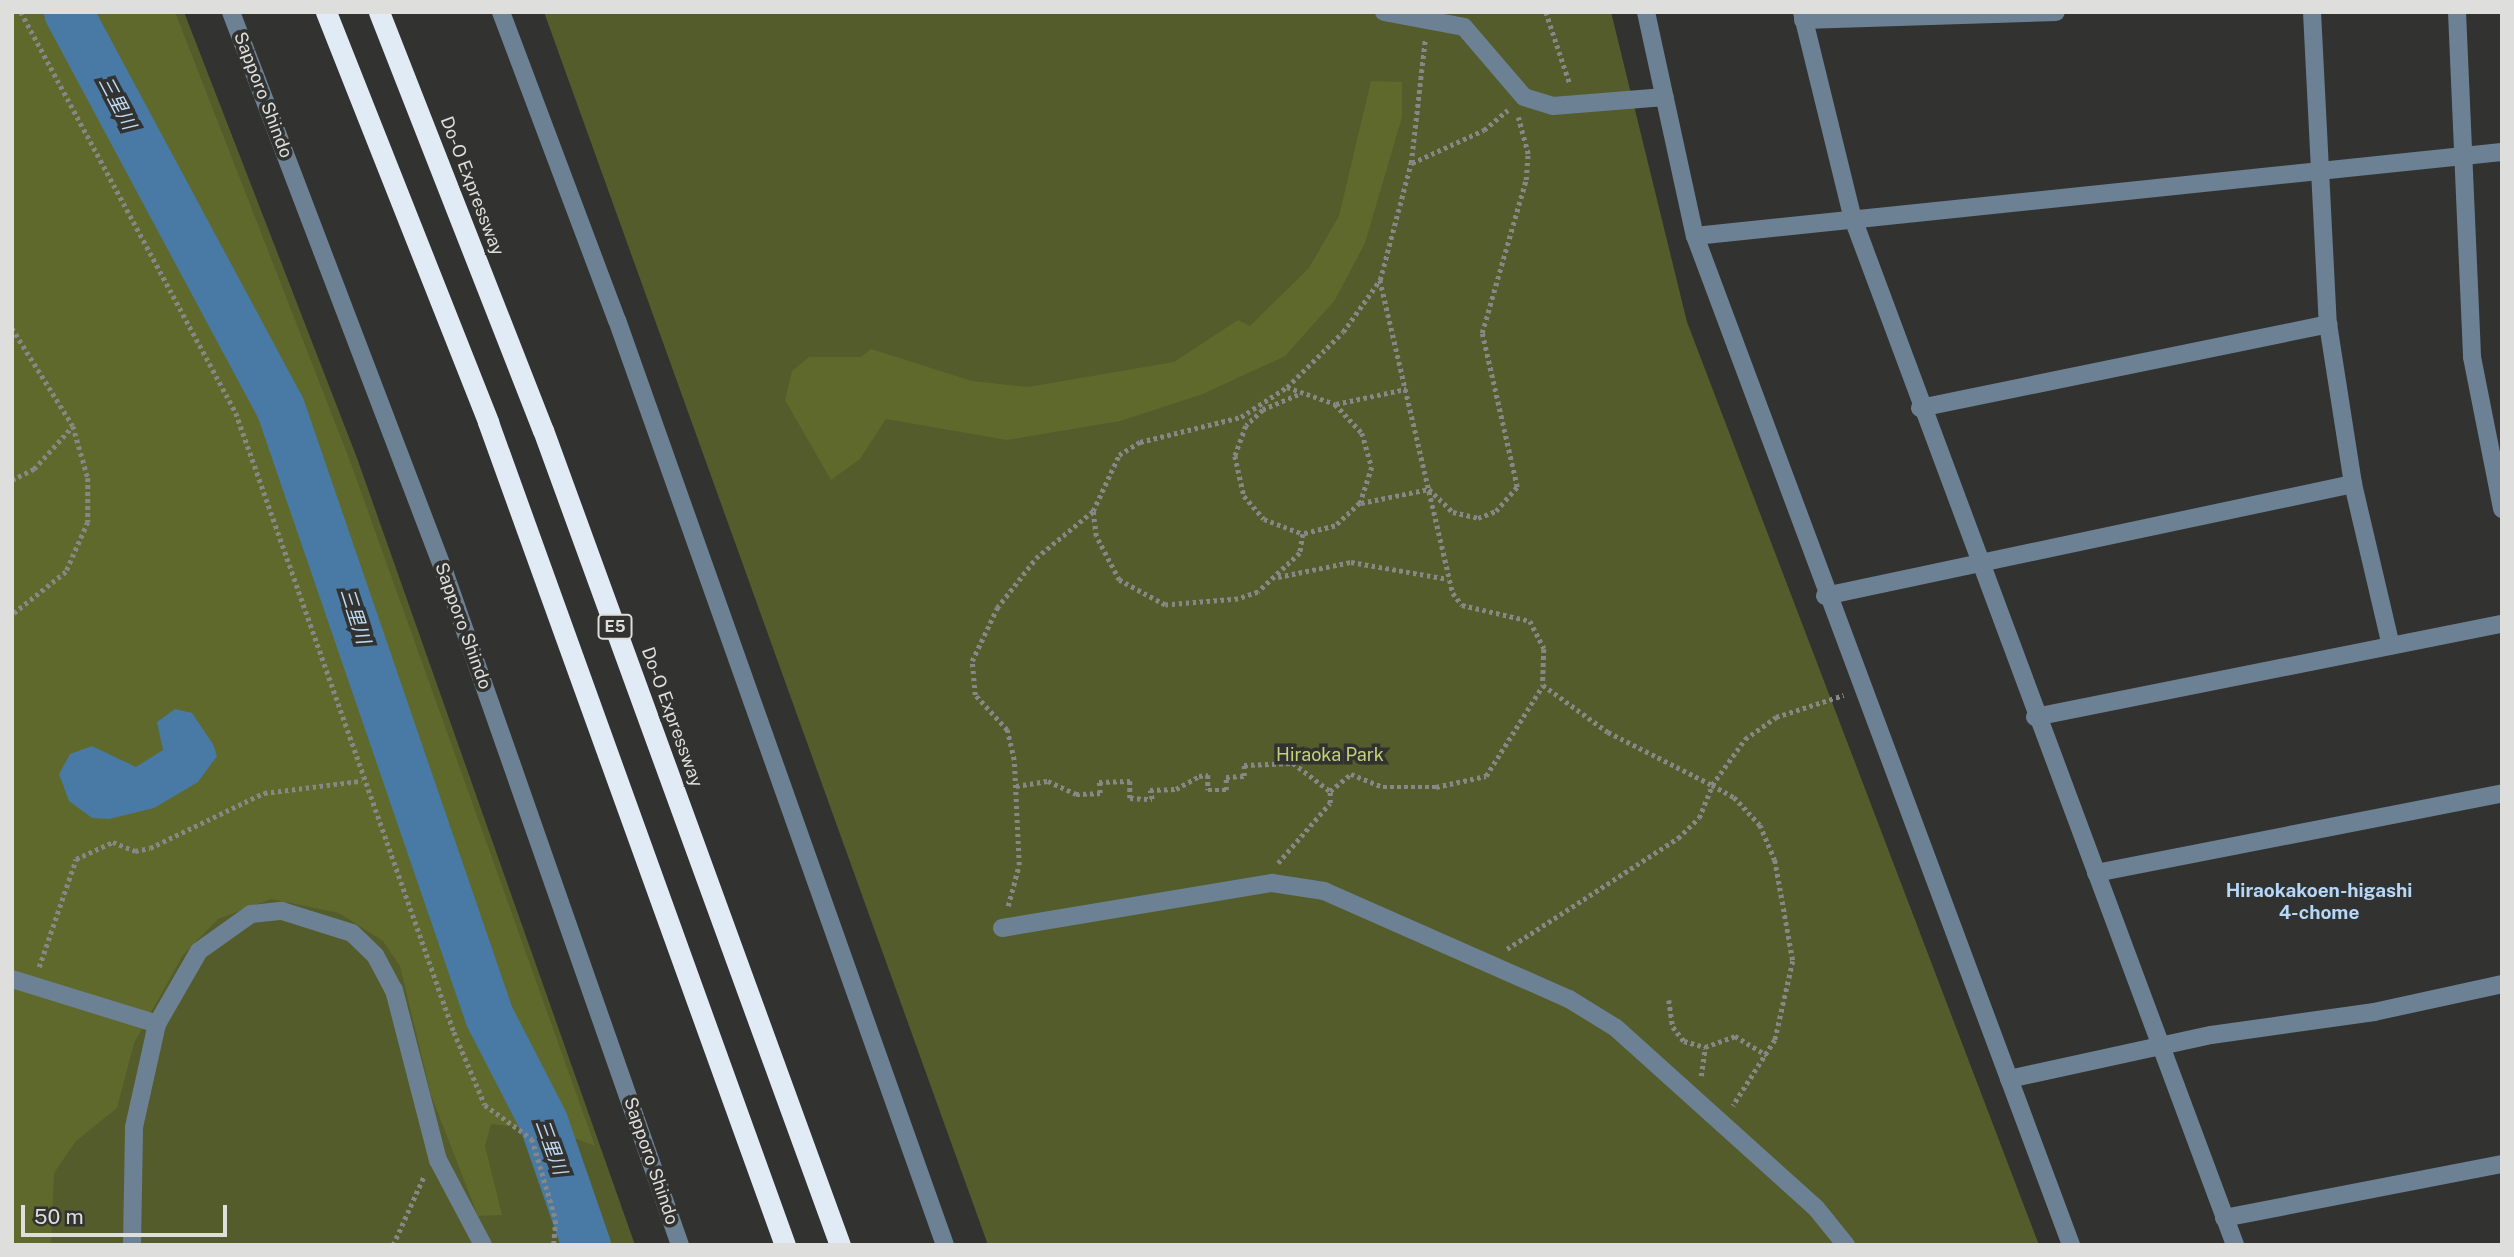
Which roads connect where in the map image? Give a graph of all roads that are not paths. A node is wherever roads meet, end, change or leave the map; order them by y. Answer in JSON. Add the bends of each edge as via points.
{"nodes":[{"id":1,"x":231,"y":12,"type":"edge"},
{"id":2,"x":327,"y":12,"type":"edge"},
{"id":3,"x":379,"y":12,"type":"edge"},
{"id":4,"x":501,"y":12,"type":"edge"},
{"id":5,"x":1384,"y":12,"type":"edge"},
{"id":6,"x":1646,"y":12,"type":"edge"},
{"id":7,"x":2056,"y":12,"type":"edge"},
{"id":8,"x":2312,"y":12,"type":"edge"},
{"id":9,"x":2457,"y":12,"type":"edge"},
{"id":10,"x":1803,"y":16,"type":"edge"},
{"id":11,"x":1665,"y":97,"type":"junction"},
{"id":12,"x":2502,"y":152,"type":"edge"},
{"id":13,"x":2461,"y":156,"type":"junction"},
{"id":14,"x":2322,"y":172,"type":"junction"},
{"id":15,"x":1852,"y":216,"type":"junction"},
{"id":16,"x":1695,"y":236,"type":"junction"},
{"id":17,"x":2328,"y":324,"type":"junction"},
{"id":18,"x":1920,"y":408,"type":"junction"},
{"id":19,"x":2353,"y":484,"type":"junction"},
{"id":20,"x":2502,"y":509,"type":"edge"},
{"id":21,"x":1979,"y":563,"type":"junction"},
{"id":22,"x":1825,"y":596,"type":"junction"},
{"id":23,"x":2502,"y":624,"type":"edge"},
{"id":24,"x":2390,"y":642,"type":"junction"},
{"id":25,"x":2035,"y":717,"type":"junction"},
{"id":26,"x":2502,"y":793,"type":"edge"},
{"id":27,"x":2096,"y":873,"type":"junction"},
{"id":28,"x":1002,"y":928,"type":"road end"},
{"id":29,"x":12,"y":979,"type":"edge"},
{"id":30,"x":2502,"y":984,"type":"edge"},
{"id":31,"x":157,"y":1024,"type":"junction"},
{"id":32,"x":2162,"y":1046,"type":"junction"},
{"id":33,"x":2009,"y":1079,"type":"junction"},
{"id":34,"x":2501,"y":1169,"type":"edge"},
{"id":35,"x":2224,"y":1218,"type":"junction"},
{"id":36,"x":132,"y":1245,"type":"edge"},
{"id":37,"x":483,"y":1245,"type":"edge"},
{"id":38,"x":680,"y":1245,"type":"edge"},
{"id":39,"x":785,"y":1245,"type":"edge"},
{"id":40,"x":840,"y":1245,"type":"edge"},
{"id":41,"x":945,"y":1245,"type":"edge"},
{"id":42,"x":1846,"y":1245,"type":"edge"},
{"id":43,"x":2071,"y":1245,"type":"edge"},
{"id":44,"x":2235,"y":1245,"type":"edge"}],
"edges":[{"from":1,"to":38,"type":"street","name":"Sapporo Shindo","via":[[445,574]]},
{"from":2,"to":39,"type":"highway","via":[[488,422]]},
{"from":3,"to":40,"type":"highway","name":"Do-O Expressway","number":"E5","via":[[543,430]]},
{"from":4,"to":41,"type":"street","via":[[617,320]]},
{"from":5,"to":11,"type":"street","via":[[1464,27],[1524,97],[1585,107]]},
{"from":6,"to":11,"type":"street"},
{"from":7,"to":10,"type":"street"},
{"from":8,"to":14,"type":"street"},
{"from":9,"to":13,"type":"street"},
{"from":10,"to":15,"type":"street"},
{"from":11,"to":16,"type":"street"},
{"from":12,"to":13,"type":"street"},
{"from":13,"to":14,"type":"street"},
{"from":13,"to":20,"type":"street","via":[[2472,357]]},
{"from":14,"to":15,"type":"street"},
{"from":14,"to":17,"type":"street"},
{"from":15,"to":16,"type":"street"},
{"from":15,"to":18,"type":"street"},
{"from":16,"to":22,"type":"street"},
{"from":17,"to":18,"type":"street"},
{"from":17,"to":19,"type":"street"},
{"from":18,"to":21,"type":"street"},
{"from":19,"to":21,"type":"street"},
{"from":19,"to":24,"type":"street"},
{"from":21,"to":22,"type":"street"},
{"from":21,"to":25,"type":"street"},
{"from":22,"to":33,"type":"street"},
{"from":23,"to":24,"type":"street"},
{"from":24,"to":25,"type":"street"},
{"from":25,"to":27,"type":"street"},
{"from":26,"to":27,"type":"street"},
{"from":27,"to":32,"type":"street"},
{"from":28,"to":42,"type":"street","via":[[1272,883],[1324,891],[1486,963],[1616,1028],[1816,1208]]},
{"from":29,"to":31,"type":"street"},
{"from":30,"to":32,"type":"street","via":[[2374,1012]]},
{"from":31,"to":36,"type":"street","via":[[134,1126]]},
{"from":31,"to":37,"type":"street","via":[[199,951],[251,914],[282,911],[352,933],[375,955],[394,990],[439,1160]]},
{"from":32,"to":33,"type":"street"},
{"from":32,"to":35,"type":"street"},
{"from":33,"to":43,"type":"street"},
{"from":34,"to":35,"type":"street"},
{"from":35,"to":44,"type":"street"}]}
